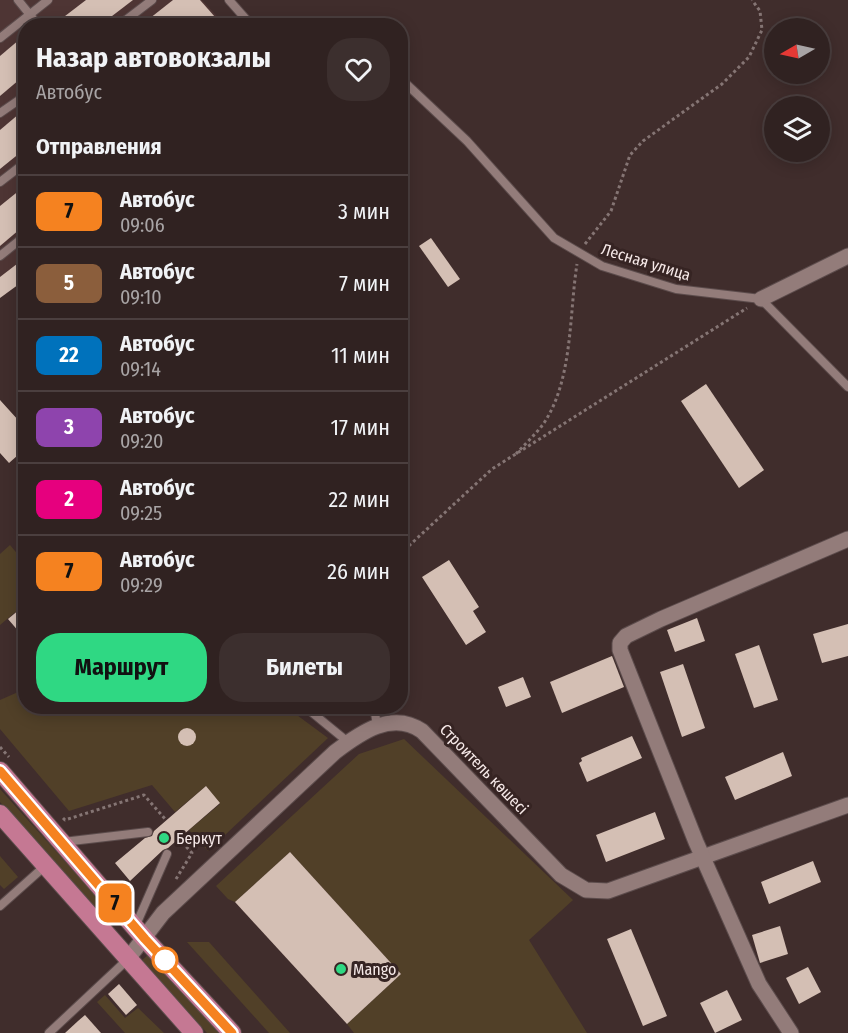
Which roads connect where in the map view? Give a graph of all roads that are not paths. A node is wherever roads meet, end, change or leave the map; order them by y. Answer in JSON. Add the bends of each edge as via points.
{"nodes":[{"id":1,"x":18,"y":0,"type":"edge"},
{"id":2,"x":48,"y":0,"type":"edge"},
{"id":3,"x":152,"y":0,"type":"edge"},
{"id":4,"x":229,"y":0,"type":"edge"},
{"id":5,"x":30,"y":14,"type":"junction"},
{"id":6,"x":25,"y":18,"type":"edge"},
{"id":7,"x":33,"y":18,"type":"edge"},
{"id":8,"x":128,"y":18,"type":"edge"},
{"id":9,"x":245,"y":18,"type":"edge"},
{"id":10,"x":18,"y":24,"type":"edge"},
{"id":11,"x":0,"y":38,"type":"edge"},
{"id":12,"x":408,"y":86,"type":"edge"},
{"id":13,"x":18,"y":101,"type":"edge"},
{"id":14,"x":0,"y":113,"type":"edge"},
{"id":15,"x":18,"y":168,"type":"edge"},
{"id":16,"x":0,"y":182,"type":"edge"},
{"id":17,"x":18,"y":242,"type":"edge"},
{"id":18,"x":0,"y":256,"type":"edge"},
{"id":19,"x":848,"y":256,"type":"edge"},
{"id":20,"x":761,"y":299,"type":"junction"},
{"id":21,"x":848,"y":387,"type":"edge"},
{"id":22,"x":848,"y":539,"type":"edge"},
{"id":23,"x":314,"y":714,"type":"edge"},
{"id":24,"x":375,"y":714,"type":"edge"},
{"id":25,"x":377,"y":726,"type":"junction"},
{"id":26,"x":348,"y":742,"type":"junction"},
{"id":27,"x":7,"y":767,"type":"edge"},
{"id":28,"x":848,"y":805,"type":"edge"},
{"id":29,"x":0,"y":814,"type":"edge"},
{"id":30,"x":148,"y":832,"type":"dead end"},
{"id":31,"x":62,"y":842,"type":"junction"},
{"id":32,"x":166,"y":855,"type":"dead end"},
{"id":33,"x":704,"y":859,"type":"junction"},
{"id":34,"x":45,"y":866,"type":"junction"},
{"id":35,"x":0,"y":906,"type":"edge"},
{"id":36,"x":140,"y":933,"type":"junction"},
{"id":37,"x":127,"y":960,"type":"junction"},
{"id":38,"x":187,"y":1029,"type":"edge"},
{"id":39,"x":49,"y":1033,"type":"edge"},
{"id":40,"x":232,"y":1033,"type":"edge"},
{"id":41,"x":791,"y":1033,"type":"edge"}],
"edges":[{"from":1,"to":5,"type":"lane"},
{"from":2,"to":5,"type":"lane"},
{"from":3,"to":8,"type":"lane"},
{"from":4,"to":9,"type":"lane"},
{"from":5,"to":6,"type":"lane"},
{"from":5,"to":7,"type":"lane"},
{"from":10,"to":11,"type":"lane"},
{"from":12,"to":20,"type":"lane","name":"Лесная улица","via":[[467,141],[554,238],[602,266],[676,289]]},
{"from":13,"to":14,"type":"lane"},
{"from":15,"to":16,"type":"lane"},
{"from":17,"to":18,"type":"lane"},
{"from":19,"to":20,"type":"street"},
{"from":20,"to":21,"type":"lane"},
{"from":22,"to":33,"type":"street","via":[[661,619],[626,636],[620,643]]},
{"from":23,"to":26,"type":"lane"},
{"from":24,"to":25,"type":"lane"},
{"from":25,"to":26,"type":"street","name":"Строитель көшесі"},
{"from":25,"to":33,"type":"street","name":"Строитель көшесі","via":[[405,722],[422,730],[561,876],[586,890],[608,891]]},
{"from":26,"to":36,"type":"street","name":"Строитель көшесі"},
{"from":27,"to":31,"type":"main road"},
{"from":28,"to":33,"type":"street","name":"Строитель көшесі"},
{"from":29,"to":34,"type":"main road"},
{"from":30,"to":31,"type":"lane"},
{"from":31,"to":36,"type":"main road"},
{"from":32,"to":36,"type":"lane"},
{"from":33,"to":41,"type":"street","via":[[759,984]]},
{"from":34,"to":35,"type":"lane"},
{"from":34,"to":37,"type":"main road"},
{"from":36,"to":37,"type":"street","name":"Строитель көшесі"},
{"from":36,"to":40,"type":"main road"},
{"from":37,"to":38,"type":"main road"},
{"from":37,"to":39,"type":"lane"}]}
